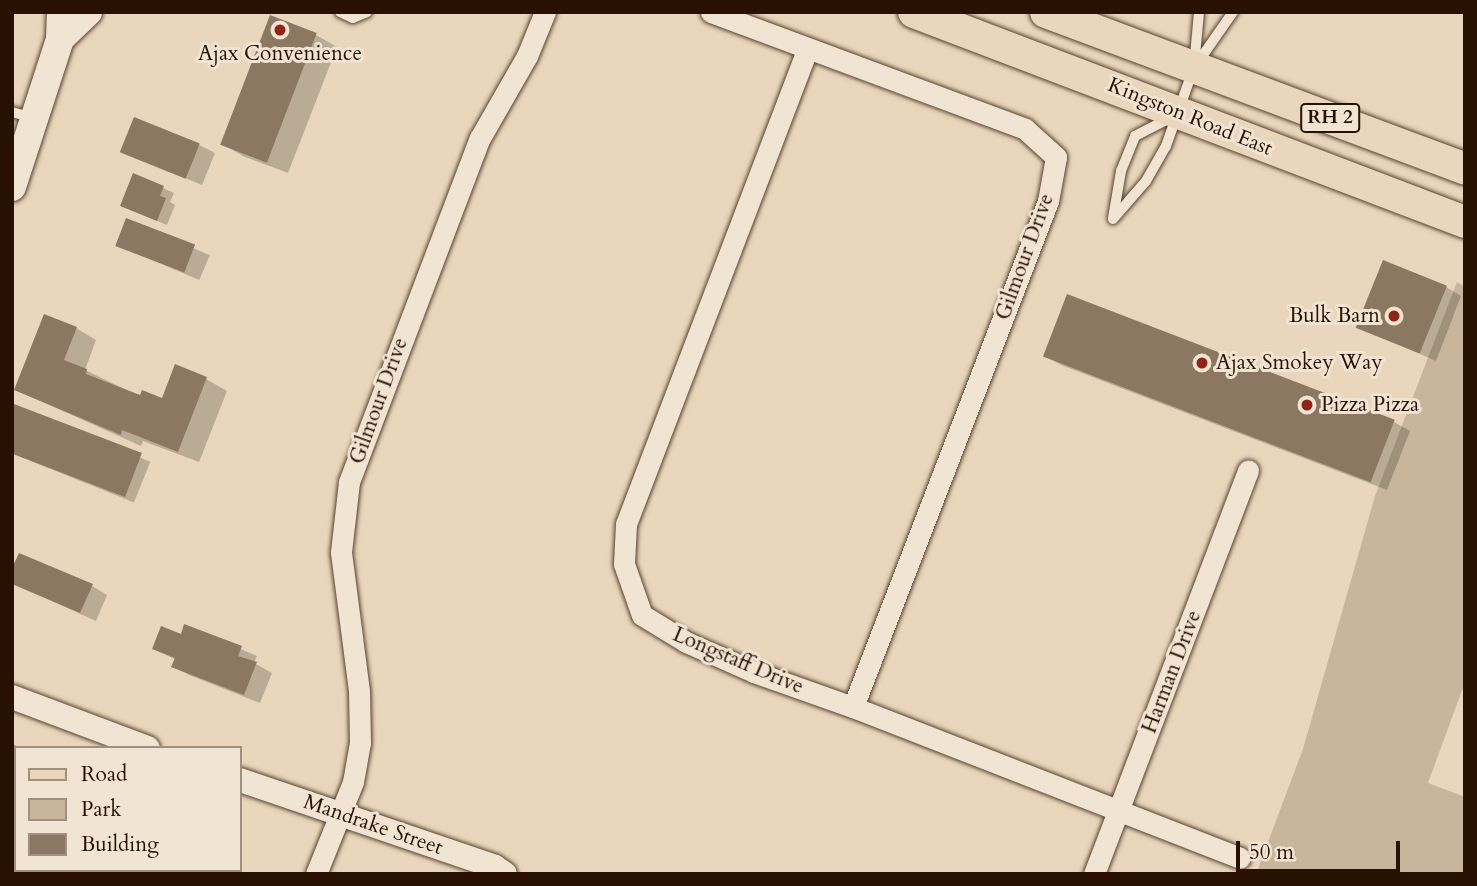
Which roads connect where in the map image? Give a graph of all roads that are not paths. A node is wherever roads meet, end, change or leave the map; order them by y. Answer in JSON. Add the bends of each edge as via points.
{"nodes":[{"id":1,"x":88,"y":12,"type":"edge"},
{"id":2,"x":340,"y":12,"type":"edge"},
{"id":3,"x":367,"y":12,"type":"edge"},
{"id":4,"x":545,"y":12,"type":"edge"},
{"id":5,"x":711,"y":12,"type":"edge"},
{"id":6,"x":914,"y":12,"type":"edge"},
{"id":7,"x":1046,"y":12,"type":"edge"},
{"id":8,"x":1199,"y":12,"type":"edge"},
{"id":9,"x":1233,"y":12,"type":"edge"},
{"id":10,"x":60,"y":26,"type":"edge"},
{"id":11,"x":807,"y":50,"type":"junction"},
{"id":12,"x":1194,"y":67,"type":"junction"},
{"id":13,"x":1178,"y":114,"type":"junction"},
{"id":14,"x":24,"y":115,"type":"edge"},
{"id":15,"x":1465,"y":169,"type":"edge"},
{"id":16,"x":12,"y":187,"type":"edge"},
{"id":17,"x":1465,"y":222,"type":"edge"},
{"id":18,"x":1248,"y":470,"type":"dead end"},
{"id":19,"x":12,"y":697,"type":"edge"},
{"id":20,"x":853,"y":707,"type":"junction"},
{"id":21,"x":143,"y":746,"type":"edge"},
{"id":22,"x":242,"y":781,"type":"edge"},
{"id":23,"x":1118,"y":813,"type":"junction"},
{"id":24,"x":339,"y":814,"type":"junction"},
{"id":25,"x":1240,"y":858,"type":"dead end"},
{"id":26,"x":316,"y":874,"type":"edge"},
{"id":27,"x":505,"y":874,"type":"edge"},
{"id":28,"x":1094,"y":874,"type":"edge"}],
"edges":[{"from":1,"to":10,"type":"main road"},
{"from":2,"to":3,"type":"lane","via":[[353,18]]},
{"from":4,"to":24,"type":"street","name":"Gilmour Drive","via":[[527,56],[480,138],[349,482],[341,552],[359,691],[360,743],[353,782]]},
{"from":5,"to":11,"type":"street","name":"Gilmour Drive"},
{"from":6,"to":13,"type":"main road","name":"Kingston Road East","number":"RH 2"},
{"from":7,"to":12,"type":"main road","number":"RH 2"},
{"from":8,"to":12,"type":"lane"},
{"from":9,"to":12,"type":"lane"},
{"from":10,"to":14,"type":"main road"},
{"from":11,"to":20,"type":"street","name":"Longstaff Drive","via":[[643,473],[626,524],[624,564],[642,615],[685,642]]},
{"from":11,"to":20,"type":"street","name":"Gilmour Drive","via":[[1024,129],[1056,158],[1048,201]]},
{"from":12,"to":13,"type":"lane"},
{"from":12,"to":15,"type":"main road","number":"RH 2"},
{"from":13,"to":13,"type":"lane","via":[[1135,136],[1121,171],[1113,219],[1146,181]]},
{"from":13,"to":17,"type":"main road","name":"Kingston Road East","number":"RH 2"},
{"from":14,"to":16,"type":"main road"},
{"from":18,"to":23,"type":"street","name":"Harman Drive"},
{"from":19,"to":21,"type":"street"},
{"from":20,"to":23,"type":"street","name":"Longstaff Drive"},
{"from":22,"to":24,"type":"street","name":"Mandrake Street"},
{"from":23,"to":25,"type":"street","name":"Longstaff Drive"},
{"from":23,"to":28,"type":"street","name":"Harman Drive"},
{"from":24,"to":26,"type":"street","name":"Gilmour Drive"},
{"from":24,"to":27,"type":"street","name":"Mandrake Street"}]}
